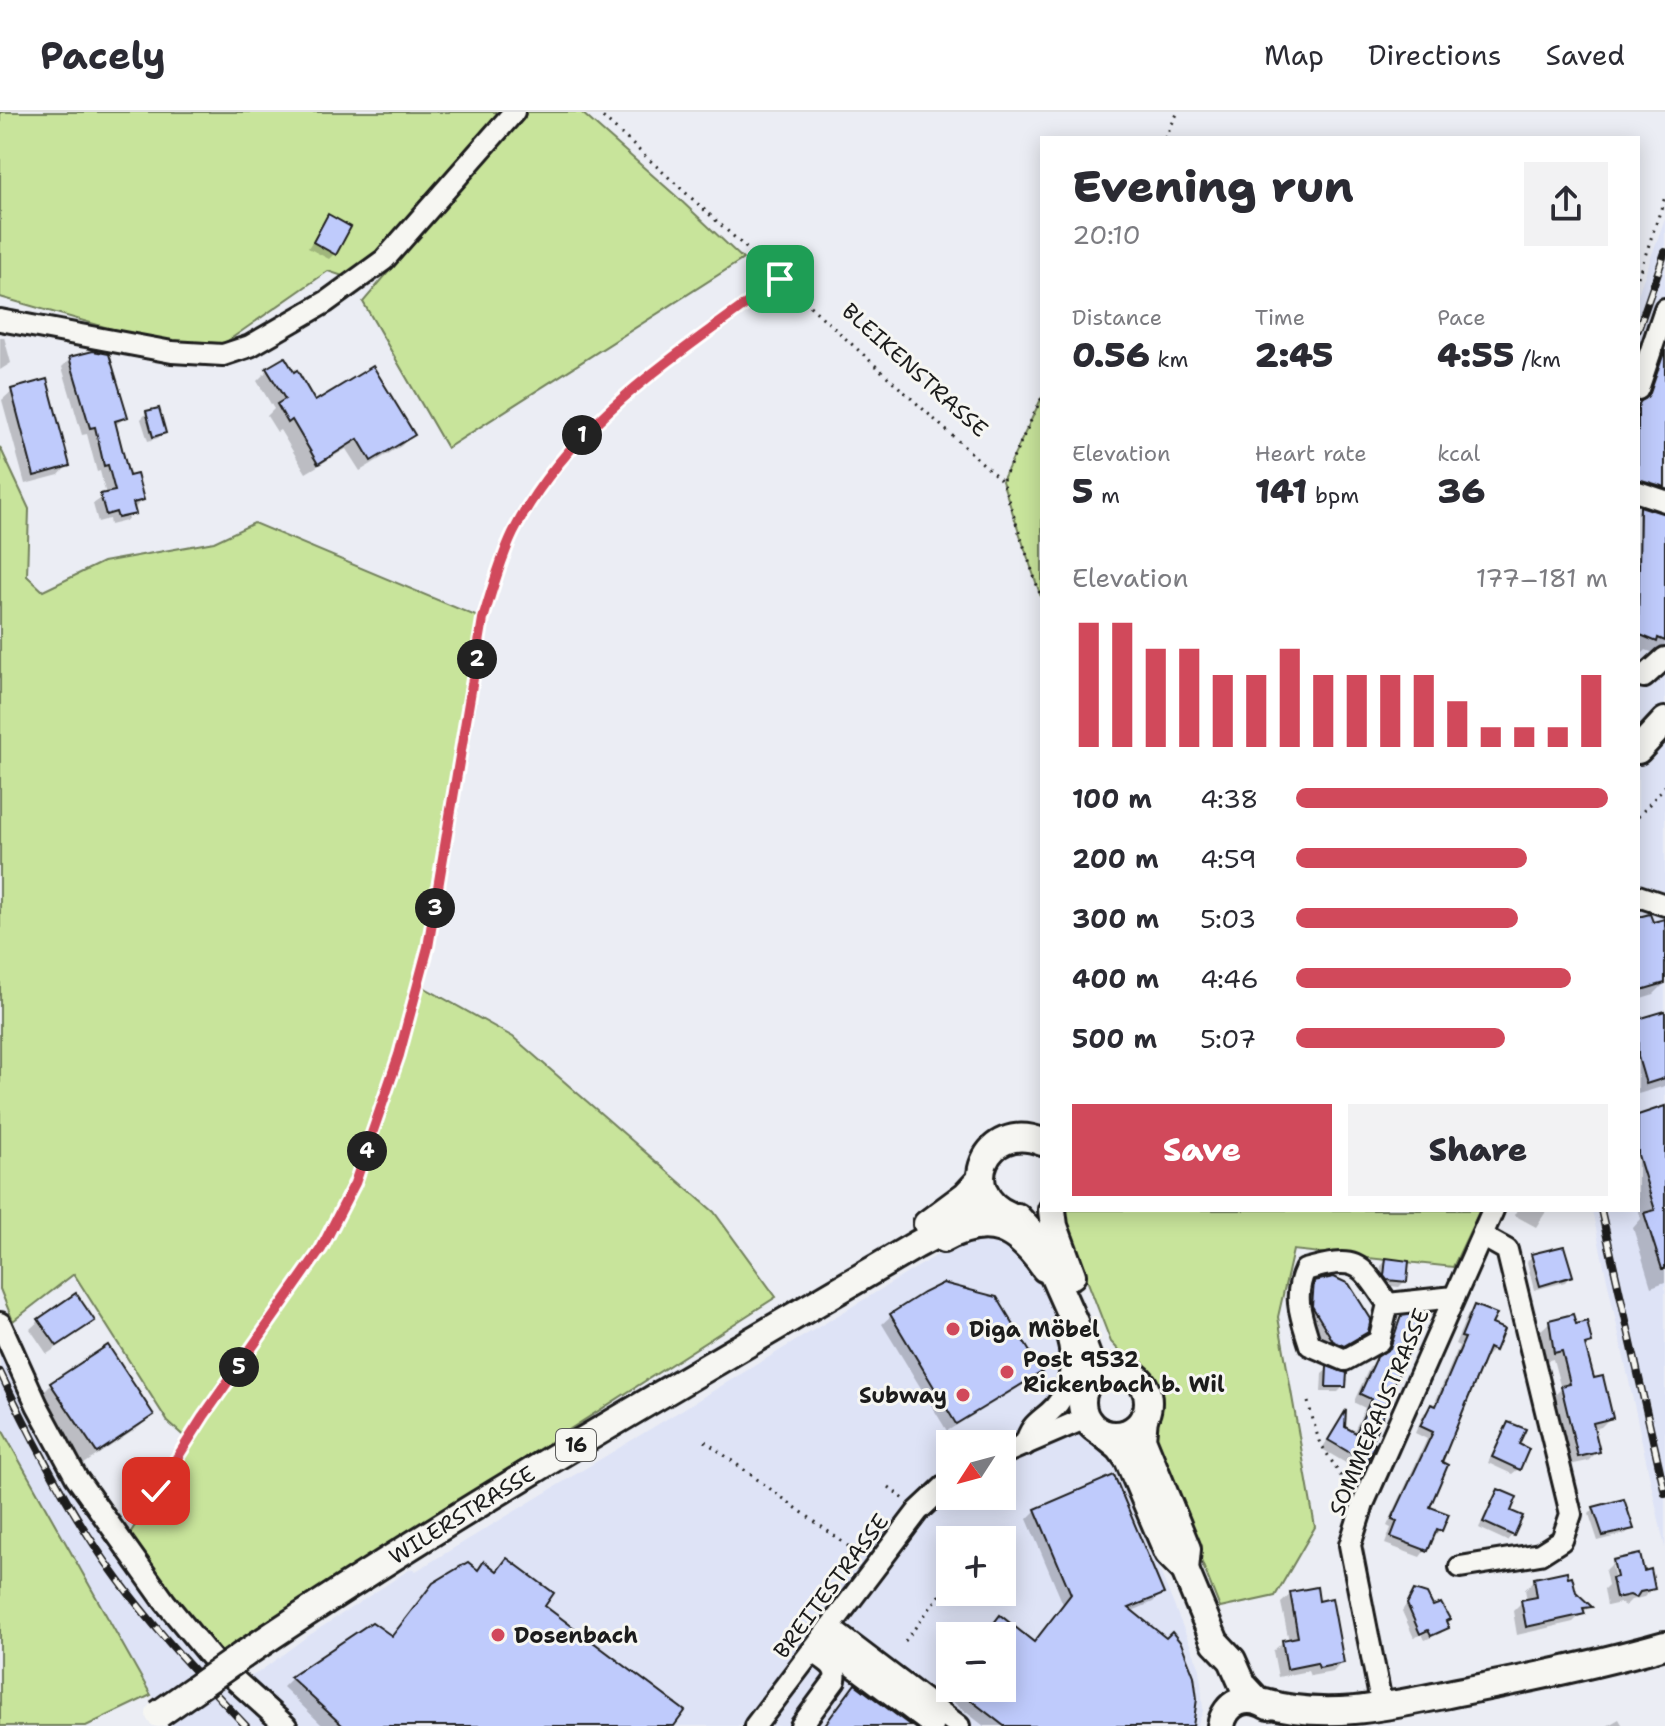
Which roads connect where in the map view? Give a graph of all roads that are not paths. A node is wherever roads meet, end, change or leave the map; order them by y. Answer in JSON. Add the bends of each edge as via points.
{"nodes":[{"id":1,"x":514,"y":112,"type":"edge"},
{"id":2,"x":1665,"y":309,"type":"edge"},
{"id":3,"x":0,"y":320,"type":"edge"},
{"id":4,"x":1640,"y":383,"type":"edge"},
{"id":5,"x":1640,"y":493,"type":"edge"},
{"id":6,"x":1665,"y":501,"type":"edge"},
{"id":7,"x":1665,"y":658,"type":"edge"},
{"id":8,"x":1640,"y":676,"type":"edge"},
{"id":9,"x":1665,"y":721,"type":"edge"},
{"id":10,"x":1640,"y":748,"type":"edge"},
{"id":11,"x":1640,"y":897,"type":"edge"},
{"id":12,"x":1665,"y":905,"type":"edge"},
{"id":13,"x":1038,"y":1139,"type":"edge"},
{"id":14,"x":981,"y":1179,"type":"junction"},
{"id":15,"x":1040,"y":1211,"type":"edge"},
{"id":16,"x":1052,"y":1212,"type":"edge"},
{"id":17,"x":1492,"y":1212,"type":"edge"},
{"id":18,"x":1008,"y":1213,"type":"junction"},
{"id":19,"x":1482,"y":1236,"type":"junction"},
{"id":20,"x":916,"y":1245,"type":"junction"},
{"id":21,"x":1454,"y":1297,"type":"junction"},
{"id":22,"x":1388,"y":1304,"type":"junction"},
{"id":23,"x":0,"y":1323,"type":"edge"},
{"id":24,"x":1130,"y":1372,"type":"junction"},
{"id":25,"x":1085,"y":1386,"type":"junction"},
{"id":26,"x":1144,"y":1417,"type":"junction"},
{"id":27,"x":1092,"y":1424,"type":"junction"},
{"id":28,"x":1025,"y":1445,"type":"junction"},
{"id":29,"x":1016,"y":1449,"type":"edge"},
{"id":30,"x":936,"y":1494,"type":"edge"},
{"id":31,"x":1460,"y":1567,"type":"dead end"},
{"id":32,"x":1185,"y":1570,"type":"junction"},
{"id":33,"x":821,"y":1640,"type":"junction"},
{"id":34,"x":1215,"y":1642,"type":"junction"},
{"id":35,"x":1665,"y":1645,"type":"edge"},
{"id":36,"x":1260,"y":1701,"type":"junction"},
{"id":37,"x":1382,"y":1707,"type":"junction"},
{"id":38,"x":1350,"y":1712,"type":"junction"},
{"id":39,"x":1224,"y":1718,"type":"edge"},
{"id":40,"x":151,"y":1720,"type":"edge"},
{"id":41,"x":286,"y":1726,"type":"edge"},
{"id":42,"x":755,"y":1726,"type":"edge"},
{"id":43,"x":801,"y":1726,"type":"edge"},
{"id":44,"x":933,"y":1726,"type":"edge"},
{"id":45,"x":959,"y":1726,"type":"edge"},
{"id":46,"x":1279,"y":1726,"type":"edge"},
{"id":47,"x":1314,"y":1726,"type":"edge"}],
"edges":[{"from":1,"to":3,"type":"street","via":[[384,260],[326,302],[250,346],[223,355],[172,352]]},
{"from":2,"to":4,"type":"street"},
{"from":5,"to":6,"type":"street"},
{"from":7,"to":8,"type":"street"},
{"from":9,"to":10,"type":"main road"},
{"from":11,"to":12,"type":"street"},
{"from":13,"to":14,"type":"main road","via":[[1017,1137],[995,1146]]},
{"from":14,"to":18,"type":"main road","via":[[983,1191]]},
{"from":14,"to":20,"type":"main road","name":"WILERSTRASSE","number":"16","via":[[926,1224]]},
{"from":15,"to":18,"type":"main road","name":"WILERSTRASSE","via":[[1029,1216]]},
{"from":16,"to":24,"type":"main road","via":[[1062,1251],[1098,1337]]},
{"from":17,"to":19,"type":"street","name":"SOMMERAUSTRASSE"},
{"from":18,"to":20,"type":"main road","name":"WILERSTRASSE","number":"16","via":[[963,1220]]},
{"from":18,"to":25,"type":"main road","via":[[1037,1239],[1074,1322],[1087,1356]]},
{"from":19,"to":21,"type":"street","name":"SOMMERAUSTRASSE"},
{"from":19,"to":31,"type":"street","via":[[1507,1250],[1571,1514],[1562,1540],[1540,1554]]},
{"from":20,"to":28,"type":"street","via":[[995,1230],[1022,1242],[1043,1272],[1072,1357],[1069,1385],[1030,1428]]},
{"from":20,"to":40,"type":"main road","name":"WILERSTRASSE","number":"16","bridge":true,"via":[[450,1521]]},
{"from":21,"to":22,"type":"street"},
{"from":21,"to":37,"type":"street","name":"SOMMERAUSTRASSE","via":[[1350,1545]]},
{"from":22,"to":22,"type":"street","via":[[1379,1341],[1345,1360],[1310,1345],[1298,1286],[1305,1270],[1340,1261],[1365,1269]]},
{"from":23,"to":41,"type":"street","via":[[76,1477],[212,1659]]},
{"from":24,"to":25,"type":"main road","via":[[1102,1370]]},
{"from":24,"to":26,"type":"main road","via":[[1147,1394]]},
{"from":25,"to":27,"type":"main road","via":[[1082,1397]]},
{"from":26,"to":27,"type":"main road","via":[[1121,1434],[1110,1435]]},
{"from":26,"to":32,"type":"main road","via":[[1142,1439],[1187,1549]]},
{"from":27,"to":28,"type":"street"},
{"from":27,"to":32,"type":"main road","via":[[1128,1459],[1168,1553]]},
{"from":28,"to":29,"type":"street"},
{"from":30,"to":33,"type":"street","name":"BREITESTRASSE"},
{"from":32,"to":34,"type":"main road"},
{"from":33,"to":42,"type":"street","name":"BREITESTRASSE"},
{"from":33,"to":43,"type":"street","via":[[837,1673]]},
{"from":33,"to":44,"type":"street"},
{"from":33,"to":45,"type":"street","via":[[855,1650]]},
{"from":34,"to":36,"type":"main road"},
{"from":34,"to":39,"type":"main road","via":[[1226,1692]]},
{"from":35,"to":37,"type":"main road","via":[[1571,1670]]},
{"from":36,"to":38,"type":"main road","via":[[1292,1711]]},
{"from":36,"to":39,"type":"main road","via":[[1240,1700]]},
{"from":36,"to":46,"type":"main road"},
{"from":37,"to":38,"type":"main road"},
{"from":38,"to":47,"type":"main road"}]}
